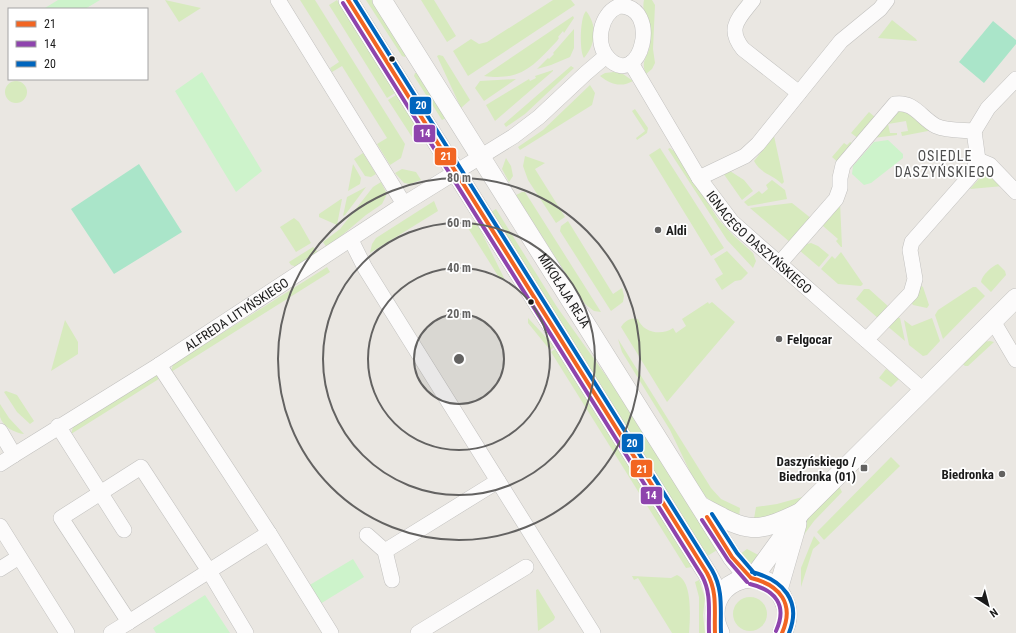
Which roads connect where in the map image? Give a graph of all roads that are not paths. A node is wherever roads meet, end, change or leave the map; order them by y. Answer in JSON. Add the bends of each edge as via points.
{"nodes":[{"id":1,"x":278,"y":0,"type":"edge"},
{"id":2,"x":348,"y":0,"type":"edge"},
{"id":3,"x":382,"y":0,"type":"edge"},
{"id":4,"x":753,"y":0,"type":"edge"},
{"id":5,"x":887,"y":0,"type":"edge"},
{"id":6,"x":633,"y":4,"type":"edge"},
{"id":7,"x":606,"y":56,"type":"junction"},
{"id":8,"x":631,"y":63,"type":"junction"},
{"id":9,"x":1016,"y":79,"type":"edge"},
{"id":10,"x":799,"y":93,"type":"junction"},
{"id":11,"x":974,"y":131,"type":"junction"},
{"id":12,"x":480,"y":158,"type":"junction"},
{"id":13,"x":978,"y":160,"type":"junction"},
{"id":14,"x":456,"y":172,"type":"junction"},
{"id":15,"x":699,"y":178,"type":"junction"},
{"id":16,"x":1016,"y":192,"type":"edge"},
{"id":17,"x":404,"y":204,"type":"junction"},
{"id":18,"x":351,"y":240,"type":"junction"},
{"id":19,"x":779,"y":264,"type":"junction"},
{"id":20,"x":1016,"y":298,"type":"edge"},
{"id":21,"x":993,"y":321,"type":"junction"},
{"id":22,"x":866,"y":340,"type":"junction"},
{"id":23,"x":1016,"y":360,"type":"edge"},
{"id":24,"x":159,"y":365,"type":"junction"},
{"id":25,"x":924,"y":391,"type":"junction"},
{"id":26,"x":58,"y":426,"type":"junction"},
{"id":27,"x":0,"y":431,"type":"edge"},
{"id":28,"x":14,"y":455,"type":"junction"},
{"id":29,"x":0,"y":464,"type":"edge"},
{"id":30,"x":498,"y":481,"type":"junction"},
{"id":31,"x":100,"y":492,"type":"junction"},
{"id":32,"x":701,"y":506,"type":"junction"},
{"id":33,"x":801,"y":512,"type":"junction"},
{"id":34,"x":0,"y":526,"type":"edge"},
{"id":35,"x":124,"y":530,"type":"dead end"},
{"id":36,"x":269,"y":533,"type":"junction"},
{"id":37,"x":367,"y":535,"type":"dead end"},
{"id":38,"x":384,"y":551,"type":"junction"},
{"id":39,"x":18,"y":557,"type":"junction"},
{"id":40,"x":526,"y":567,"type":"dead end"},
{"id":41,"x":0,"y":569,"type":"edge"},
{"id":42,"x":209,"y":571,"type":"junction"},
{"id":43,"x":752,"y":578,"type":"junction"},
{"id":44,"x":392,"y":580,"type":"dead end"},
{"id":45,"x":778,"y":590,"type":"junction"},
{"id":46,"x":716,"y":602,"type":"junction"},
{"id":47,"x":128,"y":622,"type":"junction"},
{"id":48,"x":717,"y":631,"type":"edge"},
{"id":49,"x":783,"y":632,"type":"edge"},
{"id":50,"x":67,"y":633,"type":"edge"},
{"id":51,"x":111,"y":633,"type":"edge"},
{"id":52,"x":246,"y":633,"type":"edge"},
{"id":53,"x":331,"y":633,"type":"edge"},
{"id":54,"x":418,"y":633,"type":"edge"},
{"id":55,"x":592,"y":633,"type":"edge"}],
"edges":[{"from":1,"to":17,"type":"street"},
{"from":2,"to":14,"type":"street"},
{"from":3,"to":12,"type":"street","name":"MIKOŁAJA REJA"},
{"from":4,"to":10,"type":"street","via":[[736,23],[736,40],[743,49]]},
{"from":5,"to":10,"type":"street","via":[[880,9],[841,41]]},
{"from":6,"to":7,"type":"street","via":[[614,8],[606,16],[601,38]]},
{"from":6,"to":8,"type":"street","via":[[642,23],[644,35],[642,49],[636,60]]},
{"from":7,"to":8,"type":"street","via":[[618,64]]},
{"from":7,"to":12,"type":"street","name":"ALFREDA LITYŃSKIEGO","via":[[539,117]]},
{"from":8,"to":15,"type":"street","name":"IGNACEGO DASZYŃSKIEGO"},
{"from":9,"to":11,"type":"street","via":[[988,108]]},
{"from":10,"to":15,"type":"street","via":[[758,144],[745,156]]},
{"from":11,"to":13,"type":"street"},
{"from":11,"to":19,"type":"street","via":[[936,126],[912,107],[903,103],[895,104],[843,165],[836,199]]},
{"from":12,"to":14,"type":"street","name":"ALFREDA LITYŃSKIEGO"},
{"from":12,"to":32,"type":"street","name":"MIKOŁAJA REJA"},
{"from":13,"to":16,"type":"street","via":[[990,165]]},
{"from":13,"to":22,"type":"street","via":[[971,175],[912,242],[910,250],[915,279],[911,293]]},
{"from":14,"to":17,"type":"street","name":"ALFREDA LITYŃSKIEGO"},
{"from":14,"to":46,"type":"street","via":[[707,573]]},
{"from":15,"to":19,"type":"street","name":"IGNACEGO DASZYŃSKIEGO","via":[[732,222]]},
{"from":17,"to":18,"type":"street","name":"ALFREDA LITYŃSKIEGO"},
{"from":18,"to":24,"type":"street","name":"ALFREDA LITYŃSKIEGO"},
{"from":18,"to":30,"type":"street","via":[[365,268]]},
{"from":19,"to":22,"type":"street","name":"IGNACEGO DASZYŃSKIEGO"},
{"from":20,"to":21,"type":"street"},
{"from":21,"to":23,"type":"street"},
{"from":21,"to":25,"type":"street"},
{"from":22,"to":25,"type":"street","name":"IGNACEGO DASZYŃSKIEGO"},
{"from":24,"to":26,"type":"street","name":"ALFREDA LITYŃSKIEGO"},
{"from":24,"to":36,"type":"street"},
{"from":25,"to":33,"type":"street"},
{"from":26,"to":28,"type":"street","name":"ALFREDA LITYŃSKIEGO"},
{"from":26,"to":31,"type":"street"},
{"from":27,"to":28,"type":"street"},
{"from":28,"to":29,"type":"street","name":"ALFREDA LITYŃSKIEGO"},
{"from":30,"to":38,"type":"street"},
{"from":30,"to":55,"type":"street"},
{"from":31,"to":35,"type":"street"},
{"from":31,"to":42,"type":"street","via":[[141,467]]},
{"from":31,"to":47,"type":"street","via":[[61,518]]},
{"from":32,"to":33,"type":"street","via":[[742,527],[750,528],[766,527]]},
{"from":32,"to":43,"type":"street","name":"MIKOŁAJA REJA","via":[[732,557]]},
{"from":33,"to":43,"type":"street"},
{"from":33,"to":45,"type":"street"},
{"from":34,"to":39,"type":"street"},
{"from":36,"to":42,"type":"street"},
{"from":36,"to":53,"type":"street"},
{"from":37,"to":38,"type":"street"},
{"from":38,"to":44,"type":"street"},
{"from":39,"to":41,"type":"street"},
{"from":39,"to":50,"type":"street"},
{"from":40,"to":54,"type":"street"},
{"from":42,"to":47,"type":"street"},
{"from":42,"to":52,"type":"street"},
{"from":43,"to":45,"type":"street","via":[[770,583]]},
{"from":43,"to":46,"type":"street","via":[[742,579],[726,587]]},
{"from":45,"to":49,"type":"street","via":[[786,605]]},
{"from":46,"to":48,"type":"street","via":[[714,610]]},
{"from":47,"to":51,"type":"street"}]}
